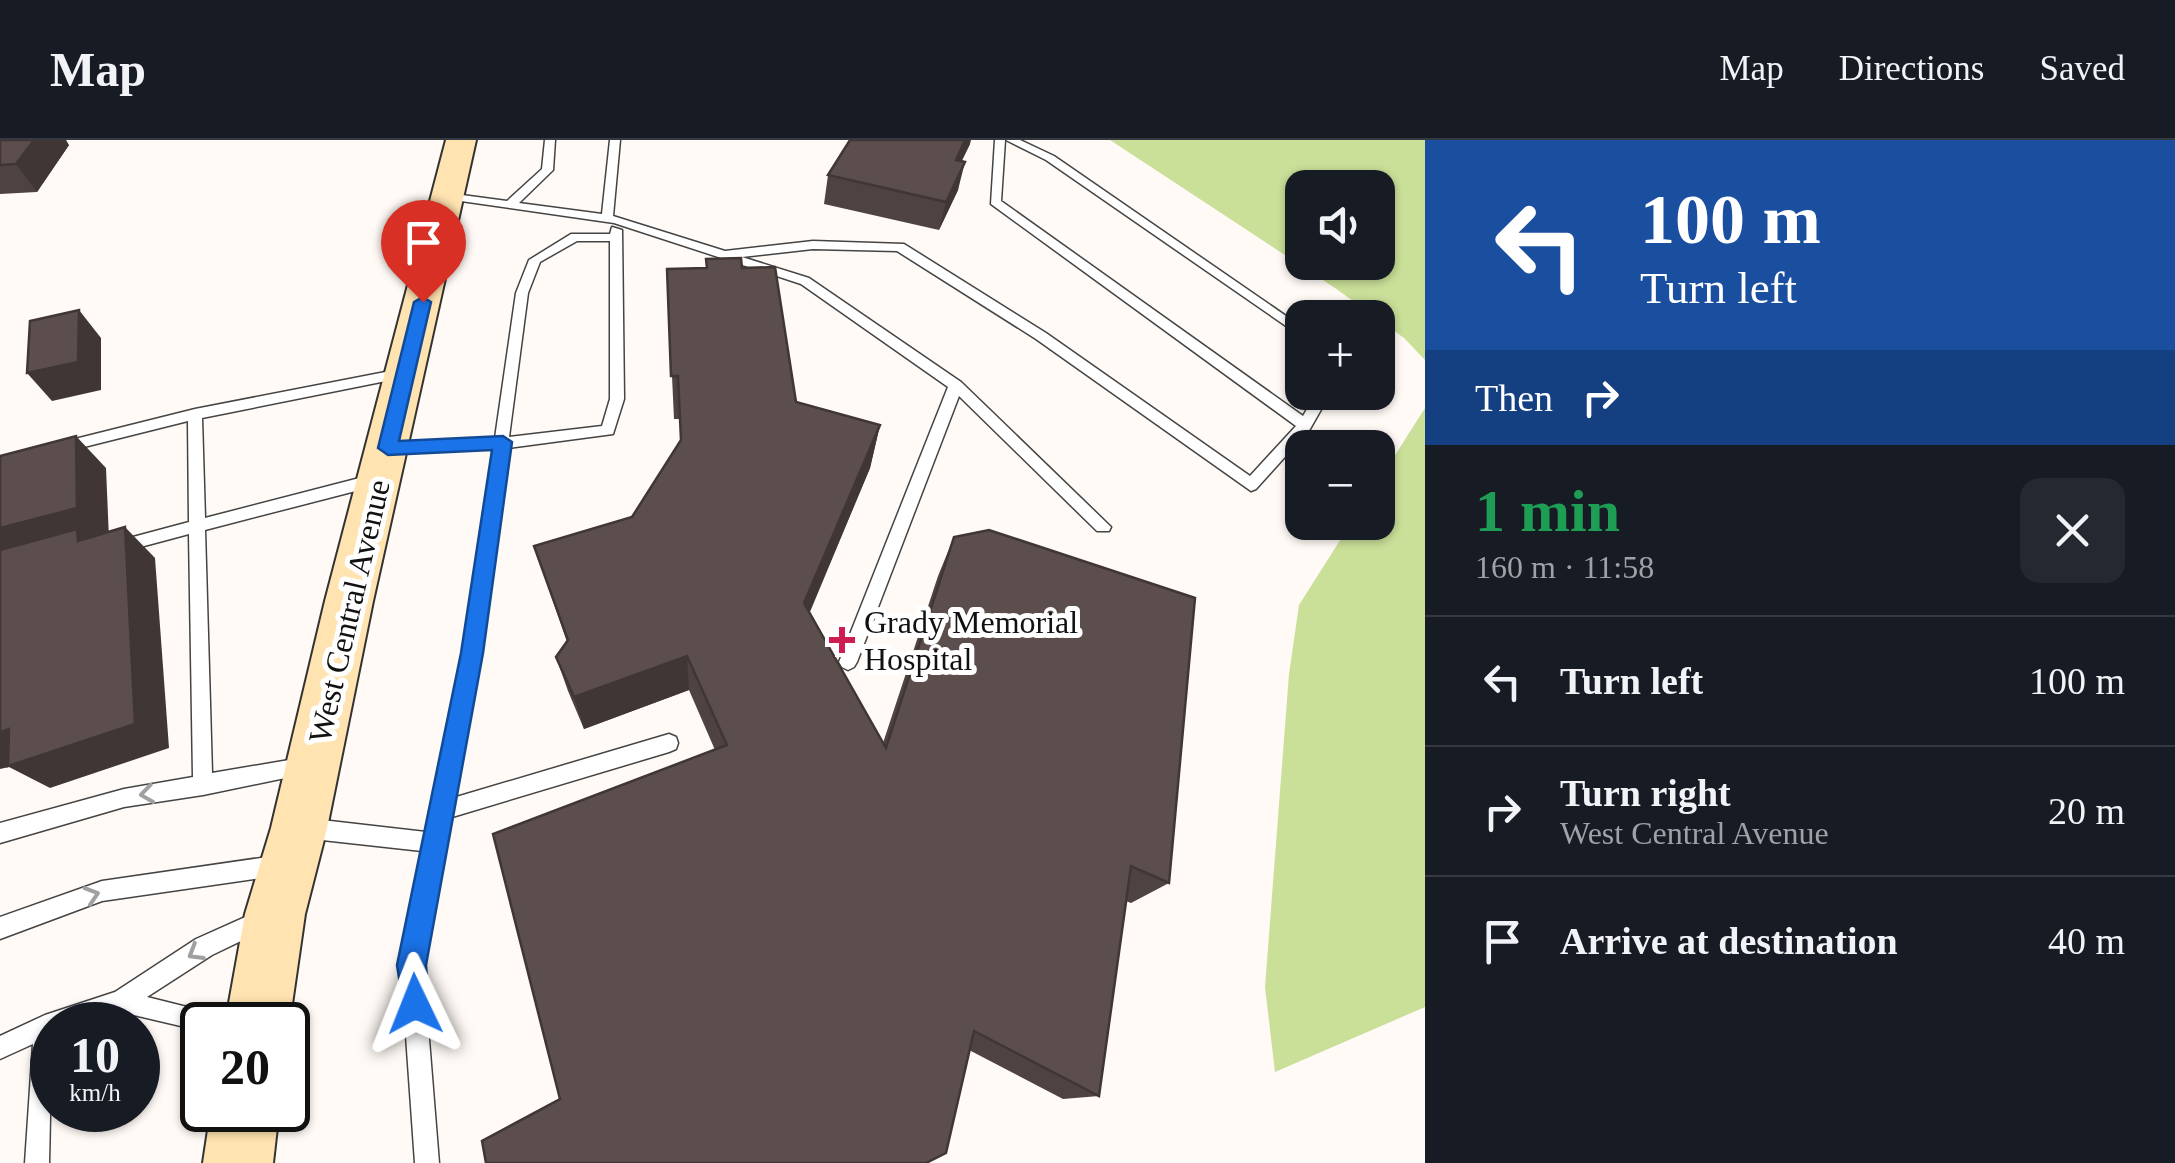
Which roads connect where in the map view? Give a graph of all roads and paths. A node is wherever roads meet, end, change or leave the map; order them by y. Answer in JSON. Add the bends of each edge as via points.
{"nodes":[{"id":1,"x":461,"y":140,"type":"edge"},
{"id":2,"x":550,"y":140,"type":"edge"},
{"id":3,"x":615,"y":140,"type":"edge"},
{"id":4,"x":1000,"y":140,"type":"edge"},
{"id":5,"x":1010,"y":140,"type":"edge"},
{"id":6,"x":448,"y":196,"type":"junction"},
{"id":7,"x":510,"y":205,"type":"junction"},
{"id":8,"x":612,"y":219,"type":"junction"},
{"id":9,"x":616,"y":238,"type":"junction"},
{"id":10,"x":724,"y":255,"type":"junction"},
{"id":11,"x":1285,"y":321,"type":"edge"},
{"id":12,"x":406,"y":373,"type":"junction"},
{"id":13,"x":956,"y":385,"type":"junction"},
{"id":14,"x":1314,"y":410,"type":"edge"},
{"id":15,"x":195,"y":414,"type":"junction"},
{"id":16,"x":1305,"y":425,"type":"junction"},
{"id":17,"x":503,"y":442,"type":"junction"},
{"id":18,"x":36,"y":454,"type":"edge"},
{"id":19,"x":384,"y":464,"type":"junction"},
{"id":20,"x":197,"y":526,"type":"junction"},
{"id":21,"x":1103,"y":527,"type":"dead end"},
{"id":22,"x":108,"y":550,"type":"edge"},
{"id":23,"x":848,"y":662,"type":"dead end"},
{"id":24,"x":669,"y":743,"type":"dead end"},
{"id":25,"x":312,"y":766,"type":"junction"},
{"id":26,"x":203,"y":786,"type":"junction"},
{"id":27,"x":441,"y":810,"type":"junction"},
{"id":28,"x":0,"y":833,"type":"edge"},
{"id":29,"x":434,"y":843,"type":"junction"},
{"id":30,"x":293,"y":846,"type":"junction"},
{"id":31,"x":275,"y":914,"type":"junction"},
{"id":32,"x":0,"y":928,"type":"edge"},
{"id":33,"x":121,"y":1001,"type":"junction"},
{"id":34,"x":118,"y":1002,"type":"edge"},
{"id":35,"x":261,"y":1002,"type":"edge"},
{"id":36,"x":180,"y":1016,"type":"edge"},
{"id":37,"x":30,"y":1033,"type":"edge"},
{"id":38,"x":0,"y":1048,"type":"edge"},
{"id":39,"x":39,"y":1132,"type":"edge"},
{"id":40,"x":242,"y":1132,"type":"edge"},
{"id":41,"x":37,"y":1163,"type":"edge"},
{"id":42,"x":238,"y":1163,"type":"edge"},
{"id":43,"x":427,"y":1163,"type":"edge"}],
"edges":[{"from":1,"to":6,"type":"main road","name":"West Central Avenue"},
{"from":2,"to":7,"type":"lane","via":[[546,170]]},
{"from":3,"to":8,"type":"lane"},
{"from":4,"to":16,"type":"lane","via":[[995,202]]},
{"from":5,"to":11,"type":"lane","via":[[1050,158]]},
{"from":6,"to":7,"type":"lane"},
{"from":6,"to":12,"type":"main road","name":"West Central Avenue"},
{"from":7,"to":8,"type":"lane"},
{"from":8,"to":9,"type":"lane"},
{"from":8,"to":10,"type":"lane"},
{"from":9,"to":17,"type":"lane","via":[[575,237],[535,260],[522,292]]},
{"from":9,"to":17,"type":"lane","via":[[617,399],[608,430]]},
{"from":10,"to":13,"type":"lane","via":[[805,281]]},
{"from":10,"to":16,"type":"lane","via":[[813,245],[900,247],[1041,336],[1251,486]]},
{"from":12,"to":15,"type":"lane"},
{"from":12,"to":19,"type":"main road","name":"West Central Avenue"},
{"from":13,"to":21,"type":"lane"},
{"from":13,"to":23,"type":"lane"},
{"from":14,"to":16,"type":"lane"},
{"from":15,"to":18,"type":"lane"},
{"from":15,"to":20,"type":"lane"},
{"from":17,"to":19,"type":"lane"},
{"from":17,"to":27,"type":"lane"},
{"from":19,"to":20,"type":"lane"},
{"from":19,"to":25,"type":"main road","name":"West Central Avenue"},
{"from":20,"to":22,"type":"lane"},
{"from":20,"to":26,"type":"lane"},
{"from":24,"to":27,"type":"lane"},
{"from":25,"to":26,"type":"lane"},
{"from":25,"to":30,"type":"main road","name":"West Central Avenue"},
{"from":26,"to":28,"type":"lane","one_way":true,"via":[[124,798]]},
{"from":27,"to":29,"type":"lane"},
{"from":29,"to":30,"type":"lane"},
{"from":29,"to":43,"type":"lane","via":[[412,965]]},
{"from":30,"to":31,"type":"main road","name":"West Central Avenue"},
{"from":32,"to":30,"type":"lane","one_way":true,"via":[[102,891]]},
{"from":31,"to":33,"type":"lane","one_way":true,"via":[[204,947]]},
{"from":31,"to":35,"type":"main road","name":"West Central Avenue"},
{"from":33,"to":34,"type":"lane"},
{"from":33,"to":36,"type":"lane"},
{"from":37,"to":38,"type":"lane"},
{"from":39,"to":41,"type":"lane"},
{"from":40,"to":42,"type":"main road"}]}
